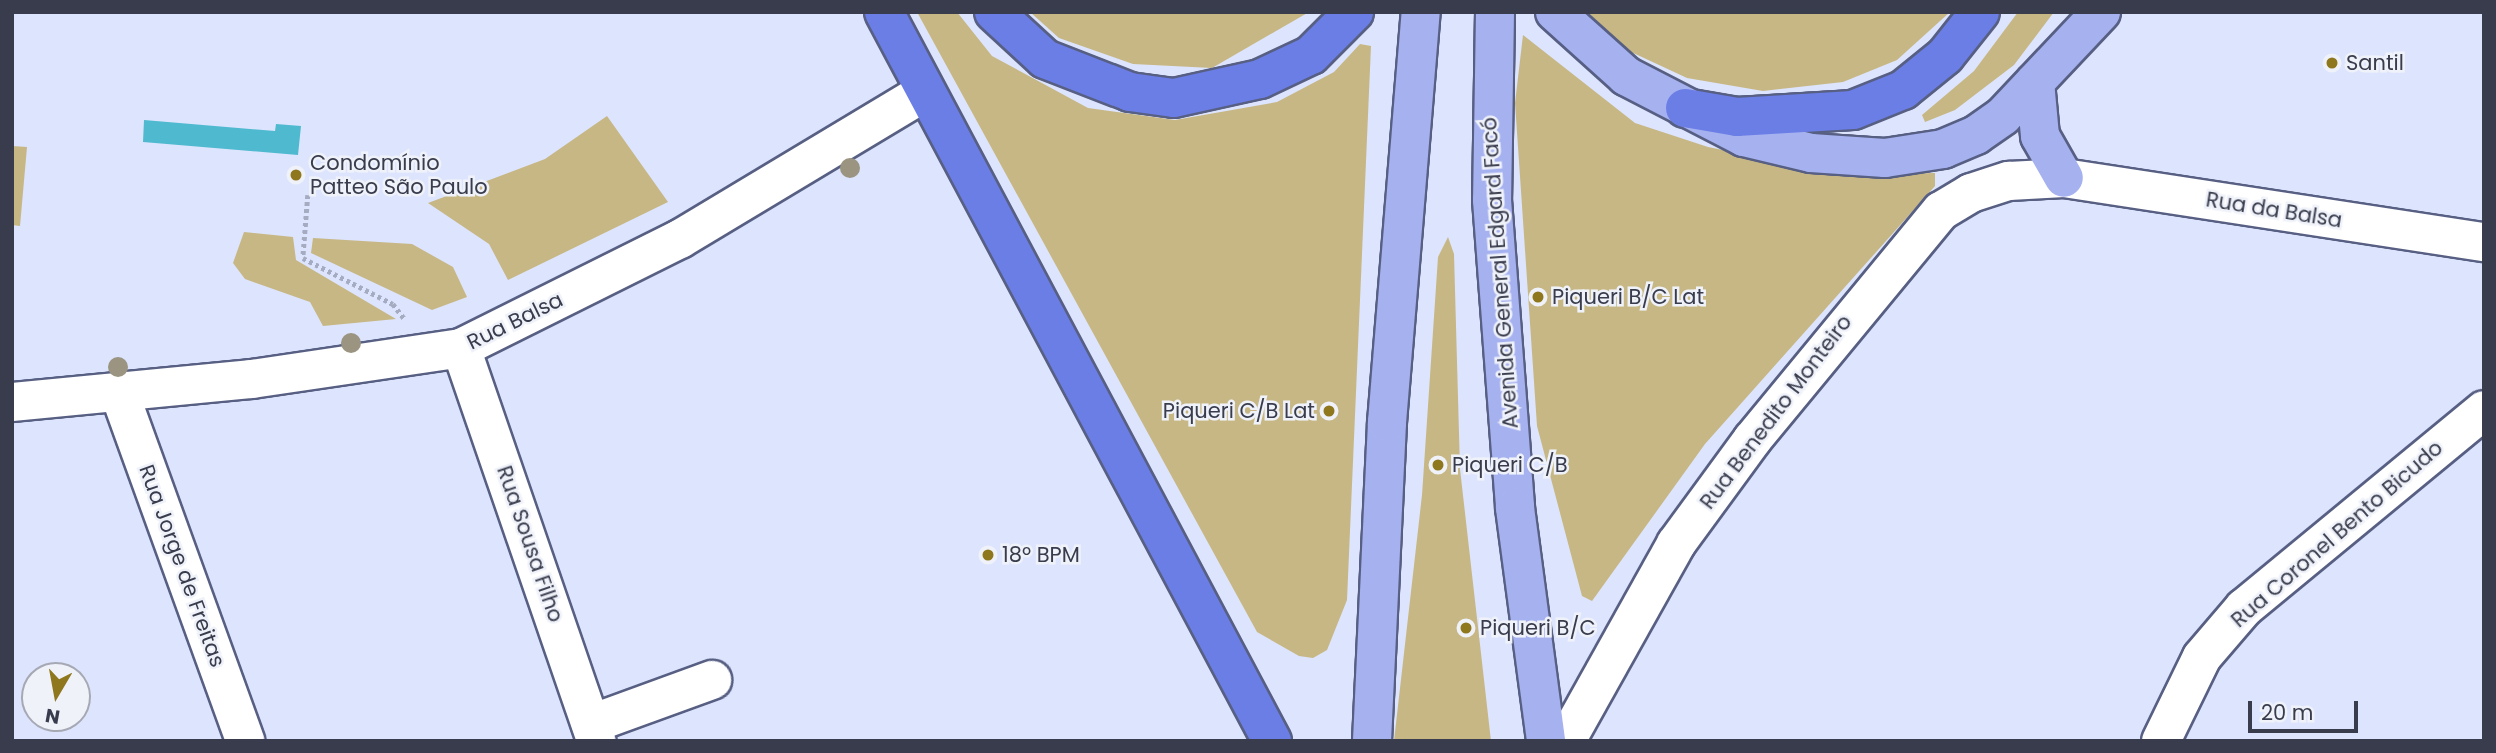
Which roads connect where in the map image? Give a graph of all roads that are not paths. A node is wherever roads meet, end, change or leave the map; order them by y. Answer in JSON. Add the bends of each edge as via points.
{"nodes":[{"id":1,"x":884,"y":12,"type":"edge"},
{"id":2,"x":994,"y":12,"type":"edge"},
{"id":3,"x":1354,"y":12,"type":"edge"},
{"id":4,"x":1421,"y":12,"type":"edge"},
{"id":5,"x":1494,"y":12,"type":"edge"},
{"id":6,"x":1555,"y":12,"type":"edge"},
{"id":7,"x":1980,"y":12,"type":"edge"},
{"id":8,"x":2101,"y":12,"type":"edge"},
{"id":9,"x":2035,"y":82,"type":"junction"},
{"id":10,"x":925,"y":92,"type":"junction"},
{"id":11,"x":1685,"y":108,"type":"junction"},
{"id":12,"x":2064,"y":178,"type":"junction"},
{"id":13,"x":2484,"y":242,"type":"edge"},
{"id":14,"x":461,"y":348,"type":"junction"},
{"id":15,"x":119,"y":392,"type":"junction"},
{"id":16,"x":12,"y":402,"type":"edge"},
{"id":17,"x":2484,"y":410,"type":"edge"},
{"id":18,"x":712,"y":680,"type":"dead end"},
{"id":19,"x":594,"y":732,"type":"edge"},
{"id":20,"x":246,"y":741,"type":"edge"},
{"id":21,"x":1272,"y":741,"type":"edge"},
{"id":22,"x":1372,"y":741,"type":"edge"},
{"id":23,"x":1546,"y":741,"type":"edge"},
{"id":24,"x":1566,"y":741,"type":"edge"},
{"id":25,"x":2161,"y":741,"type":"edge"}],
"edges":[{"from":1,"to":10,"type":"highway"},
{"from":2,"to":3,"type":"highway","via":[[1045,60],[1130,92],[1174,98],[1219,91],[1291,65],[1311,55]]},
{"from":4,"to":22,"type":"main road","via":[[1388,422]]},
{"from":5,"to":23,"type":"main road","name":"Avenida General Edgard Facó","via":[[1492,200],[1515,508]]},
{"from":6,"to":11,"type":"main road","via":[[1626,76]]},
{"from":7,"to":11,"type":"highway","via":[[1945,56],[1903,90],[1853,110],[1737,117]]},
{"from":8,"to":9,"type":"main road"},
{"from":9,"to":11,"type":"main road","via":[[1976,135],[1944,149],[1885,158],[1811,153],[1744,137]]},
{"from":9,"to":12,"type":"main road","via":[[2040,136]]},
{"from":10,"to":14,"type":"street","name":"Rua Balsa","via":[[680,239]]},
{"from":10,"to":21,"type":"highway"},
{"from":12,"to":13,"type":"street","name":"Rua da Balsa"},
{"from":12,"to":24,"type":"street","name":"Rua Benedito Monteiro","via":[[2009,181],[1941,211],[1850,313],[1676,544]]},
{"from":14,"to":15,"type":"street","name":"Rua Balsa"},
{"from":14,"to":19,"type":"street","name":"Rua Sousa Filho"},
{"from":15,"to":16,"type":"street","name":"Rua Balsa"},
{"from":15,"to":20,"type":"street","name":"Rua Jorge de Freitas"},
{"from":17,"to":25,"type":"street","name":"Rua Coronel Bento Bicudo","via":[[2244,608],[2202,657]]},
{"from":18,"to":19,"type":"street"}]}
